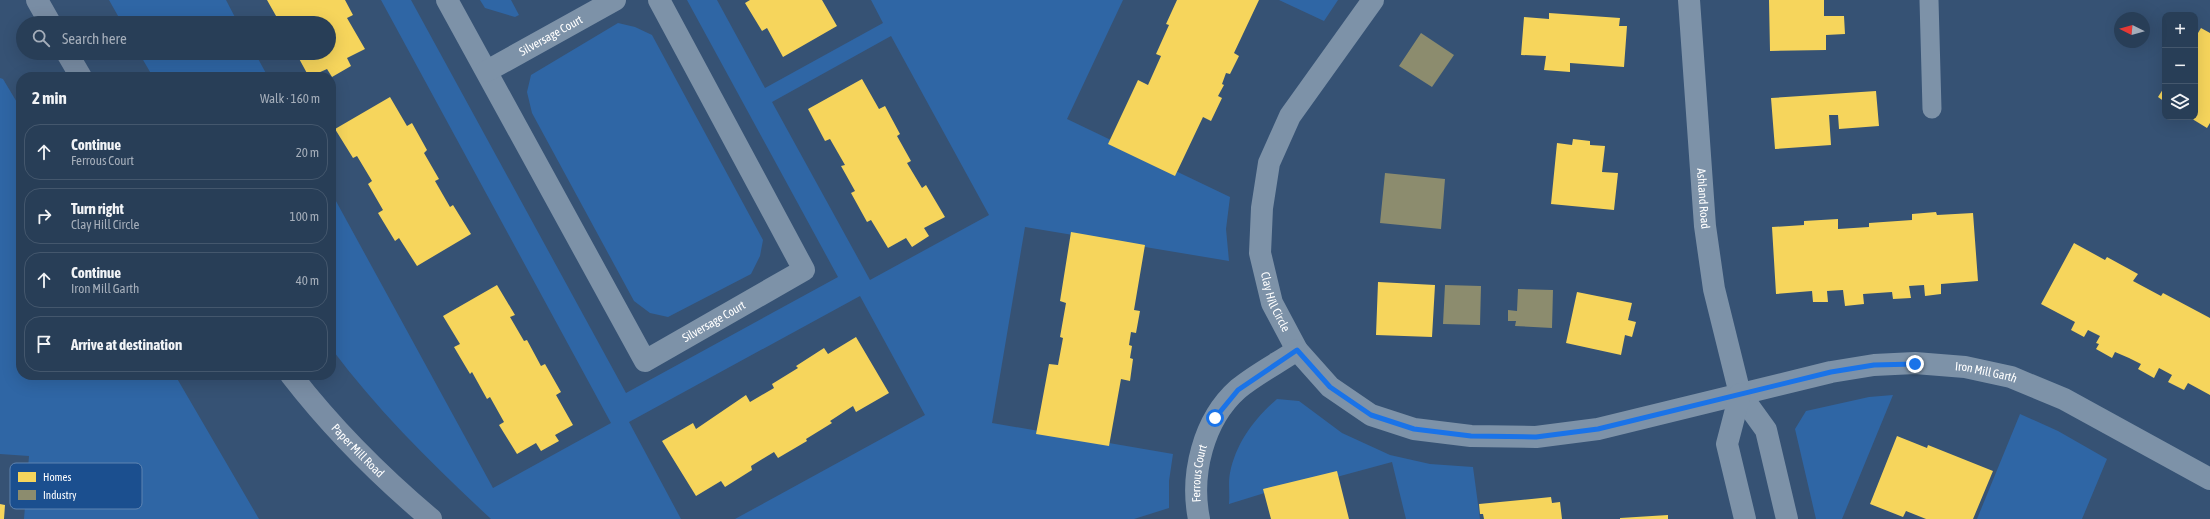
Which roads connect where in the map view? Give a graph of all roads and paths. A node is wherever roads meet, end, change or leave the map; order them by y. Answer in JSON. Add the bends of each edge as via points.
{"nodes":[{"id":1,"x":37,"y":0,"type":"edge"},
{"id":2,"x":447,"y":0,"type":"edge"},
{"id":3,"x":615,"y":0,"type":"edge"},
{"id":4,"x":659,"y":0,"type":"edge"},
{"id":5,"x":1373,"y":0,"type":"edge"},
{"id":6,"x":1689,"y":0,"type":"edge"},
{"id":7,"x":1929,"y":0,"type":"edge"},
{"id":8,"x":46,"y":16,"type":"edge"},
{"id":9,"x":71,"y":60,"type":"edge"},
{"id":10,"x":487,"y":71,"type":"junction"},
{"id":11,"x":78,"y":72,"type":"edge"},
{"id":12,"x":1932,"y":109,"type":"dead end"},
{"id":13,"x":1297,"y":350,"type":"junction"},
{"id":14,"x":295,"y":380,"type":"edge"},
{"id":15,"x":1740,"y":394,"type":"junction"},
{"id":16,"x":2210,"y":479,"type":"edge"},
{"id":17,"x":431,"y":519,"type":"edge"},
{"id":18,"x":1199,"y":519,"type":"edge"},
{"id":19,"x":1745,"y":519,"type":"edge"},
{"id":20,"x":1787,"y":519,"type":"edge"}],
"edges":[{"from":1,"to":8,"type":"main road"},
{"from":2,"to":10,"type":"street","name":"Silversage Court"},
{"from":3,"to":10,"type":"street","name":"Silversage Court"},
{"from":4,"to":10,"type":"street","name":"Silversage Court","via":[[804,270],[644,361]]},
{"from":5,"to":13,"type":"street","name":"Clay Hill Circle","via":[[1290,116],[1269,163],[1262,208],[1260,253],[1272,303]]},
{"from":6,"to":15,"type":"street","name":"Ashland Road","via":[[1704,226],[1714,289]]},
{"from":7,"to":12,"type":"lane"},
{"from":9,"to":11,"type":"main road"},
{"from":13,"to":15,"type":"street","name":"Clay Hill Circle","via":[[1330,387],[1371,415],[1414,429],[1471,436],[1536,437],[1598,429]]},
{"from":13,"to":18,"type":"street","name":"Ferrous Court","via":[[1238,390],[1215,418],[1202,448],[1196,480]]},
{"from":14,"to":17,"type":"main road","name":"Paper Mill Road","via":[[350,443],[396,490]]},
{"from":15,"to":16,"type":"street","name":"Iron Mill Garth","via":[[1831,372],[1874,365],[1965,367],[2011,377],[2064,399]]},
{"from":15,"to":19,"type":"street","name":"Ashland Road","via":[[1727,444]]},
{"from":15,"to":20,"type":"street","name":"Ashland Road","via":[[1766,430]]}]}
